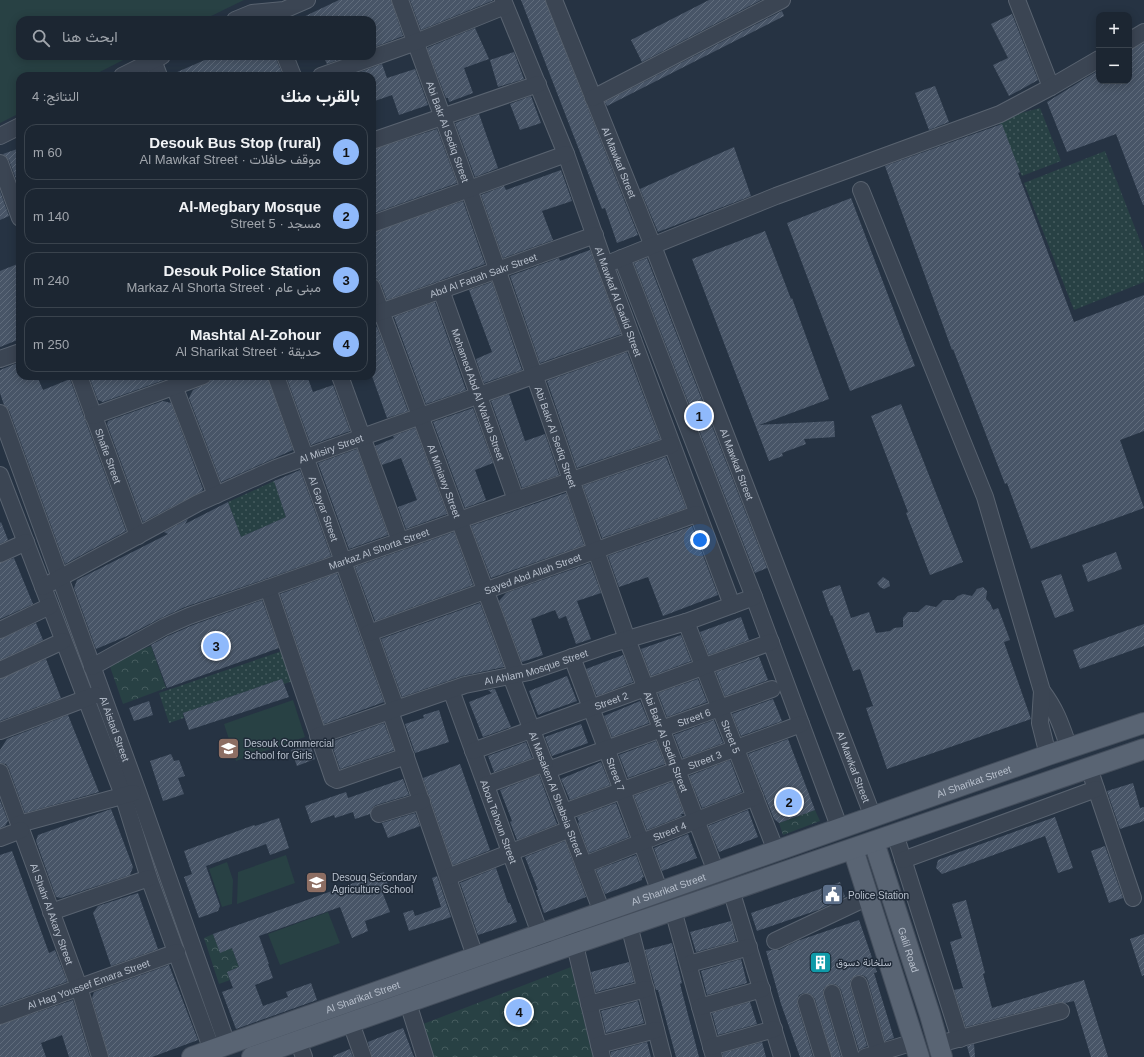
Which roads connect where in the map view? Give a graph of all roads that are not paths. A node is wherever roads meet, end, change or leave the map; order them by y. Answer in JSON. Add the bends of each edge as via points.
{"nodes":[{"id":1,"x":307,"y":0,"type":"edge"},
{"id":2,"x":400,"y":0,"type":"edge"},
{"id":3,"x":782,"y":0,"type":"edge"},
{"id":4,"x":1017,"y":0,"type":"edge"},
{"id":5,"x":560,"y":2,"type":"edge"},
{"id":6,"x":504,"y":3,"type":"edge"},
{"id":7,"x":246,"y":16,"type":"edge"},
{"id":8,"x":271,"y":16,"type":"edge"},
{"id":9,"x":1144,"y":32,"type":"edge"},
{"id":10,"x":1132,"y":39,"type":"edge"},
{"id":11,"x":416,"y":42,"type":"junction"},
{"id":12,"x":376,"y":56,"type":"edge"},
{"id":13,"x":154,"y":60,"type":"edge"},
{"id":14,"x":158,"y":60,"type":"edge"},
{"id":15,"x":287,"y":60,"type":"edge"},
{"id":16,"x":366,"y":60,"type":"edge"},
{"id":17,"x":1096,"y":61,"type":"edge"},
{"id":18,"x":130,"y":72,"type":"edge"},
{"id":19,"x":160,"y":72,"type":"edge"},
{"id":20,"x":292,"y":72,"type":"edge"},
{"id":21,"x":332,"y":72,"type":"edge"},
{"id":22,"x":538,"y":84,"type":"junction"},
{"id":23,"x":1052,"y":87,"type":"junction"},
{"id":24,"x":594,"y":98,"type":"junction"},
{"id":25,"x":443,"y":116,"type":"junction"},
{"id":26,"x":16,"y":128,"type":"edge"},
{"id":27,"x":0,"y":136,"type":"edge"},
{"id":28,"x":376,"y":140,"type":"edge"},
{"id":29,"x":566,"y":154,"type":"junction"},
{"id":30,"x":0,"y":163,"type":"edge"},
{"id":31,"x":469,"y":189,"type":"junction"},
{"id":32,"x":861,"y":190,"type":"dead end"},
{"id":33,"x":16,"y":207,"type":"edge"},
{"id":34,"x":376,"y":223,"type":"edge"},
{"id":35,"x":595,"y":235,"type":"junction"},
{"id":36,"x":653,"y":246,"type":"junction"},
{"id":37,"x":622,"y":258,"type":"junction"},
{"id":38,"x":605,"y":265,"type":"junction"},
{"id":39,"x":498,"y":270,"type":"junction"},
{"id":40,"x":441,"y":290,"type":"junction"},
{"id":41,"x":377,"y":313,"type":"edge"},
{"id":42,"x":633,"y":340,"type":"junction"},
{"id":43,"x":16,"y":353,"type":"edge"},
{"id":44,"x":0,"y":359,"type":"edge"},
{"id":45,"x":535,"y":375,"type":"junction"},
{"id":46,"x":80,"y":380,"type":"edge"},
{"id":47,"x":191,"y":380,"type":"edge"},
{"id":48,"x":277,"y":380,"type":"edge"},
{"id":49,"x":341,"y":380,"type":"edge"},
{"id":50,"x":174,"y":386,"type":"junction"},
{"id":51,"x":479,"y":395,"type":"junction"},
{"id":52,"x":0,"y":413,"type":"edge"},
{"id":53,"x":93,"y":416,"type":"junction"},
{"id":54,"x":420,"y":416,"type":"junction"},
{"id":55,"x":362,"y":437,"type":"junction"},
{"id":56,"x":671,"y":445,"type":"junction"},
{"id":57,"x":306,"y":457,"type":"junction"},
{"id":58,"x":0,"y":475,"type":"edge"},
{"id":59,"x":571,"y":480,"type":"junction"},
{"id":60,"x":216,"y":495,"type":"junction"},
{"id":61,"x":516,"y":500,"type":"junction"},
{"id":62,"x":696,"y":514,"type":"junction"},
{"id":63,"x":459,"y":520,"type":"junction"},
{"id":64,"x":138,"y":536,"type":"junction"},
{"id":65,"x":400,"y":541,"type":"junction"},
{"id":66,"x":26,"y":542,"type":"junction"},
{"id":67,"x":596,"y":550,"type":"junction"},
{"id":68,"x":0,"y":554,"type":"edge"},
{"id":69,"x":343,"y":561,"type":"junction"},
{"id":70,"x":60,"y":578,"type":"junction"},
{"id":71,"x":43,"y":587,"type":"junction"},
{"id":72,"x":268,"y":588,"type":"junction"},
{"id":73,"x":486,"y":590,"type":"junction"},
{"id":74,"x":754,"y":597,"type":"junction"},
{"id":75,"x":732,"y":605,"type":"junction"},
{"id":76,"x":50,"y":606,"type":"junction"},
{"id":77,"x":686,"y":622,"type":"junction"},
{"id":78,"x":0,"y":630,"type":"edge"},
{"id":79,"x":369,"y":633,"type":"junction"},
{"id":80,"x":627,"y":639,"type":"junction"},
{"id":81,"x":64,"y":641,"type":"junction"},
{"id":82,"x":771,"y":642,"type":"junction"},
{"id":83,"x":572,"y":657,"type":"junction"},
{"id":84,"x":92,"y":666,"type":"junction"},
{"id":85,"x":703,"y":666,"type":"junction"},
{"id":86,"x":0,"y":670,"type":"edge"},
{"id":87,"x":514,"y":675,"type":"junction"},
{"id":88,"x":645,"y":688,"type":"junction"},
{"id":89,"x":772,"y":689,"type":"dead end"},
{"id":90,"x":451,"y":690,"type":"junction"},
{"id":91,"x":1042,"y":691,"type":"junction"},
{"id":92,"x":102,"y":693,"type":"junction"},
{"id":93,"x":86,"y":699,"type":"junction"},
{"id":94,"x":720,"y":707,"type":"junction"},
{"id":95,"x":591,"y":708,"type":"junction"},
{"id":96,"x":393,"y":710,"type":"junction"},
{"id":97,"x":1144,"y":723,"type":"edge"},
{"id":98,"x":801,"y":724,"type":"junction"},
{"id":99,"x":661,"y":729,"type":"junction"},
{"id":100,"x":532,"y":730,"type":"junction"},
{"id":101,"x":0,"y":731,"type":"edge"},
{"id":102,"x":318,"y":736,"type":"junction"},
{"id":103,"x":736,"y":748,"type":"junction"},
{"id":104,"x":1069,"y":748,"type":"junction"},
{"id":105,"x":606,"y":749,"type":"junction"},
{"id":106,"x":1144,"y":749,"type":"edge"},
{"id":107,"x":473,"y":751,"type":"junction"},
{"id":108,"x":1048,"y":755,"type":"junction"},
{"id":109,"x":406,"y":756,"type":"junction"},
{"id":110,"x":546,"y":767,"type":"junction"},
{"id":111,"x":1014,"y":767,"type":"junction"},
{"id":112,"x":1089,"y":768,"type":"junction"},
{"id":113,"x":677,"y":770,"type":"junction"},
{"id":114,"x":0,"y":772,"type":"edge"},
{"id":115,"x":1056,"y":780,"type":"junction"},
{"id":116,"x":486,"y":785,"type":"junction"},
{"id":117,"x":1096,"y":789,"type":"junction"},
{"id":118,"x":622,"y":791,"type":"junction"},
{"id":119,"x":1021,"y":792,"type":"junction"},
{"id":120,"x":130,"y":794,"type":"junction"},
{"id":121,"x":755,"y":797,"type":"junction"},
{"id":122,"x":422,"y":801,"type":"junction"},
{"id":123,"x":564,"y":812,"type":"junction"},
{"id":124,"x":379,"y":814,"type":"dead end"},
{"id":125,"x":873,"y":817,"type":"junction"},
{"id":126,"x":696,"y":820,"type":"junction"},
{"id":127,"x":20,"y":827,"type":"junction"},
{"id":128,"x":570,"y":829,"type":"junction"},
{"id":129,"x":840,"y":829,"type":"junction"},
{"id":130,"x":895,"y":834,"type":"junction"},
{"id":131,"x":0,"y":838,"type":"edge"},
{"id":132,"x":641,"y":842,"type":"junction"},
{"id":133,"x":874,"y":842,"type":"junction"},
{"id":134,"x":852,"y":849,"type":"junction"},
{"id":135,"x":776,"y":851,"type":"junction"},
{"id":136,"x":510,"y":852,"type":"junction"},
{"id":137,"x":903,"y":860,"type":"junction"},
{"id":138,"x":584,"y":865,"type":"junction"},
{"id":139,"x":716,"y":872,"type":"junction"},
{"id":140,"x":448,"y":877,"type":"junction"},
{"id":141,"x":149,"y":878,"type":"junction"},
{"id":142,"x":731,"y":890,"type":"junction"},
{"id":143,"x":660,"y":892,"type":"junction"},
{"id":144,"x":868,"y":897,"type":"junction"},
{"id":145,"x":1133,"y":898,"type":"dead end"},
{"id":146,"x":673,"y":910,"type":"junction"},
{"id":147,"x":52,"y":912,"type":"junction"},
{"id":148,"x":602,"y":912,"type":"junction"},
{"id":149,"x":570,"y":923,"type":"junction"},
{"id":150,"x":629,"y":925,"type":"junction"},
{"id":151,"x":901,"y":925,"type":"junction"},
{"id":152,"x":879,"y":932,"type":"junction"},
{"id":153,"x":540,"y":934,"type":"junction"},
{"id":154,"x":775,"y":941,"type":"dead end"},
{"id":155,"x":574,"y":944,"type":"junction"},
{"id":156,"x":749,"y":947,"type":"junction"},
{"id":157,"x":177,"y":952,"type":"junction"},
{"id":158,"x":547,"y":953,"type":"junction"},
{"id":159,"x":476,"y":956,"type":"junction"},
{"id":160,"x":688,"y":964,"type":"junction"},
{"id":161,"x":859,"y":984,"type":"dead end"},
{"id":162,"x":79,"y":987,"type":"junction"},
{"id":163,"x":646,"y":989,"type":"junction"},
{"id":164,"x":762,"y":989,"type":"junction"},
{"id":165,"x":832,"y":993,"type":"dead end"},
{"id":166,"x":806,"y":1002,"type":"dead end"},
{"id":167,"x":408,"y":1003,"type":"junction"},
{"id":168,"x":589,"y":1004,"type":"junction"},
{"id":169,"x":700,"y":1007,"type":"junction"},
{"id":170,"x":1061,"y":1011,"type":"dead end"},
{"id":171,"x":0,"y":1016,"type":"edge"},
{"id":172,"x":352,"y":1023,"type":"junction"},
{"id":173,"x":774,"y":1029,"type":"junction"},
{"id":174,"x":656,"y":1030,"type":"junction"},
{"id":175,"x":960,"y":1039,"type":"junction"},
{"id":176,"x":220,"y":1047,"type":"junction"},
{"id":177,"x":301,"y":1049,"type":"edge"},
{"id":178,"x":916,"y":1049,"type":"edge"},
{"id":179,"x":600,"y":1051,"type":"edge"},
{"id":180,"x":940,"y":1051,"type":"edge"},
{"id":181,"x":712,"y":1052,"type":"edge"},
{"id":182,"x":872,"y":1055,"type":"edge"},
{"id":183,"x":100,"y":1057,"type":"edge"},
{"id":184,"x":192,"y":1057,"type":"edge"},
{"id":185,"x":252,"y":1057,"type":"edge"},
{"id":186,"x":363,"y":1057,"type":"edge"},
{"id":187,"x":425,"y":1057,"type":"edge"},
{"id":188,"x":663,"y":1057,"type":"edge"},
{"id":189,"x":782,"y":1057,"type":"edge"},
{"id":190,"x":823,"y":1057,"type":"edge"},
{"id":191,"x":851,"y":1057,"type":"edge"}],
"edges":[{"from":1,"to":8,"type":"street"},
{"from":2,"to":11,"type":"street","name":"Abi Bakr Al Sediq Street"},
{"from":3,"to":24,"type":"street"},
{"from":4,"to":23,"type":"street"},
{"from":5,"to":24,"type":"street","name":"Al Mawkaf Street"},
{"from":6,"to":11,"type":"street"},
{"from":6,"to":22,"type":"street","name":"Al Mawkaf Al Gadid Street"},
{"from":7,"to":8,"type":"street"},
{"from":9,"to":10,"type":"street"},
{"from":11,"to":12,"type":"street"},
{"from":11,"to":25,"type":"street","name":"Abi Bakr Al Sediq Street"},
{"from":13,"to":18,"type":"street"},
{"from":14,"to":19,"type":"street"},
{"from":15,"to":20,"type":"street"},
{"from":16,"to":21,"type":"street"},
{"from":17,"to":23,"type":"street"},
{"from":22,"to":25,"type":"street"},
{"from":22,"to":29,"type":"street","name":"Al Mawkaf Al Gadid Street"},
{"from":23,"to":36,"type":"street","via":[[1000,114],[776,196]]},
{"from":24,"to":36,"type":"street","name":"Al Mawkaf Street"},
{"from":25,"to":28,"type":"street"},
{"from":25,"to":31,"type":"street","name":"Abi Bakr Al Sediq Street"},
{"from":26,"to":27,"type":"street"},
{"from":29,"to":31,"type":"street"},
{"from":29,"to":35,"type":"street","name":"Al Mawkaf Al Gadid Street"},
{"from":30,"to":33,"type":"street"},
{"from":31,"to":34,"type":"street"},
{"from":31,"to":39,"type":"street","name":"Abi Bakr Al Sediq Street"},
{"from":32,"to":91,"type":"street","via":[[985,497]]},
{"from":35,"to":38,"type":"street","name":"Al Mawkaf Al Gadid Street"},
{"from":35,"to":39,"type":"street","name":"Abd Al Fattah Sakr Street"},
{"from":36,"to":37,"type":"street"},
{"from":36,"to":125,"type":"street","name":"Al Mawkaf Street"},
{"from":37,"to":38,"type":"street"},
{"from":37,"to":74,"type":"street"},
{"from":38,"to":42,"type":"street","name":"Al Mawkaf Al Gadid Street"},
{"from":39,"to":40,"type":"street","name":"Abd Al Fattah Sakr Street"},
{"from":39,"to":45,"type":"street","name":"Abi Bakr Al Sediq Street"},
{"from":40,"to":41,"type":"street","name":"Abd Al Fattah Sakr Street"},
{"from":40,"to":51,"type":"street","name":"Mohamed Abd Al Wahab Street"},
{"from":41,"to":54,"type":"street","name":"Al Miniawy Street"},
{"from":42,"to":45,"type":"street","name":"Al Misiry Street"},
{"from":42,"to":56,"type":"street","name":"Al Mawkaf Al Gadid Street"},
{"from":43,"to":44,"type":"street"},
{"from":45,"to":51,"type":"street","name":"Al Misiry Street"},
{"from":45,"to":59,"type":"street","name":"Abi Bakr Al Sediq Street"},
{"from":46,"to":53,"type":"street","name":"Shafie Street"},
{"from":47,"to":50,"type":"street"},
{"from":48,"to":57,"type":"street","name":"Al Gayar Street"},
{"from":49,"to":55,"type":"street"},
{"from":50,"to":53,"type":"street"},
{"from":50,"to":60,"type":"street"},
{"from":51,"to":54,"type":"street","name":"Al Misiry Street"},
{"from":51,"to":61,"type":"street","name":"Mohamed Abd Al Wahab Street"},
{"from":52,"to":70,"type":"street","name":"Al Aistad Street"},
{"from":53,"to":64,"type":"street","name":"Shafie Street"},
{"from":54,"to":55,"type":"street","name":"Al Misiry Street"},
{"from":54,"to":63,"type":"street","name":"Al Miniawy Street"},
{"from":55,"to":57,"type":"street","name":"Al Misiry Street"},
{"from":55,"to":65,"type":"street"},
{"from":56,"to":59,"type":"street","name":"Markaz Al Shorta Street"},
{"from":56,"to":62,"type":"street","name":"Al Mawkaf Al Gadid Street"},
{"from":57,"to":60,"type":"street","name":"Al Misiry Street"},
{"from":57,"to":69,"type":"street","name":"Al Gayar Street"},
{"from":58,"to":66,"type":"street","name":"Al Aistad Street"},
{"from":59,"to":61,"type":"street","name":"Markaz Al Shorta Street"},
{"from":59,"to":67,"type":"street","name":"Abi Bakr Al Sediq Street"},
{"from":60,"to":64,"type":"street","name":"Al Misiry Street"},
{"from":61,"to":63,"type":"street","name":"Markaz Al Shorta Street"},
{"from":62,"to":67,"type":"street","name":"Sayed Abd Allah Street"},
{"from":62,"to":75,"type":"street","name":"Al Mawkaf Al Gadid Street"},
{"from":63,"to":65,"type":"street","name":"Markaz Al Shorta Street"},
{"from":63,"to":73,"type":"street","name":"Al Miniawy Street"},
{"from":64,"to":70,"type":"street","name":"Al Misiry Street"},
{"from":65,"to":69,"type":"street","name":"Markaz Al Shorta Street"},
{"from":66,"to":68,"type":"street"},
{"from":66,"to":71,"type":"street","name":"Al Aistad Street"},
{"from":67,"to":73,"type":"street","name":"Sayed Abd Allah Street"},
{"from":67,"to":80,"type":"street","name":"Abi Bakr Al Sediq Street"},
{"from":69,"to":72,"type":"street","name":"Markaz Al Shorta Street"},
{"from":69,"to":79,"type":"street","name":"Al Gayar Street"},
{"from":70,"to":71,"type":"street","name":"Al Misiry Street"},
{"from":70,"to":84,"type":"street","name":"Al Aistad Street"},
{"from":71,"to":76,"type":"street","name":"Al Aistad Street"},
{"from":72,"to":84,"type":"street","name":"Markaz Al Shorta Street","via":[[176,621]]},
{"from":72,"to":102,"type":"street"},
{"from":73,"to":79,"type":"street","name":"Sayed Abd Allah Street"},
{"from":73,"to":87,"type":"street","name":"Al Miniawy Street"},
{"from":74,"to":75,"type":"street","name":"Al Ahlam Mosque Street"},
{"from":74,"to":82,"type":"street"},
{"from":75,"to":77,"type":"street","name":"Al Ahlam Mosque Street"},
{"from":76,"to":78,"type":"street"},
{"from":76,"to":81,"type":"street","name":"Al Aistad Street"},
{"from":77,"to":80,"type":"street","name":"Al Ahlam Mosque Street"},
{"from":77,"to":85,"type":"street","name":"Street 5"},
{"from":79,"to":96,"type":"street","name":"Al Gayar Street"},
{"from":80,"to":83,"type":"street","name":"Al Ahlam Mosque Street"},
{"from":80,"to":88,"type":"street","name":"Abi Bakr Al Sediq Street"},
{"from":81,"to":86,"type":"street"},
{"from":81,"to":93,"type":"street","name":"Al Aistad Street"},
{"from":82,"to":85,"type":"street","name":"Street 2"},
{"from":82,"to":98,"type":"street"},
{"from":83,"to":87,"type":"street","name":"Al Ahlam Mosque Street"},
{"from":83,"to":95,"type":"street","name":"Street 7"},
{"from":84,"to":92,"type":"street","name":"Al Aistad Street"},
{"from":85,"to":88,"type":"street","name":"Street 2"},
{"from":85,"to":94,"type":"street","name":"Street 5"},
{"from":87,"to":90,"type":"street","name":"Al Ahlam Mosque Street","via":[[480,681]]},
{"from":87,"to":100,"type":"street","name":"Al Masaken Al Shabeia Street"},
{"from":88,"to":95,"type":"street","name":"Street 2"},
{"from":88,"to":99,"type":"street","name":"Abi Bakr Al Sediq Street"},
{"from":89,"to":94,"type":"street","name":"Street 6"},
{"from":90,"to":96,"type":"street","name":"Al Ahlam Mosque Street"},
{"from":90,"to":107,"type":"street","name":"Abou Tahoun Street"},
{"from":91,"to":104,"type":"street","via":[[1059,718]]},
{"from":91,"to":108,"type":"street","via":[[1040,723]]},
{"from":92,"to":93,"type":"street"},
{"from":92,"to":120,"type":"street","name":"Al Aistad Street"},
{"from":93,"to":101,"type":"street"},
{"from":93,"to":120,"type":"street","name":"Al Aistad Street"},
{"from":94,"to":99,"type":"street","name":"Street 6"},
{"from":94,"to":103,"type":"street","name":"Street 5"},
{"from":95,"to":100,"type":"street","name":"Street 2"},
{"from":95,"to":105,"type":"street","name":"Street 7"},
{"from":96,"to":102,"type":"street","name":"Al Ahlam Mosque Street"},
{"from":96,"to":109,"type":"street","name":"Al Gayar Street"},
{"from":97,"to":104,"type":"main road","name":"Al Sharikat Street"},
{"from":98,"to":103,"type":"street","name":"Street 3"},
{"from":98,"to":129,"type":"street"},
{"from":99,"to":105,"type":"street","name":"Street 6"},
{"from":99,"to":113,"type":"street","name":"Abi Bakr Al Sediq Street"},
{"from":100,"to":107,"type":"street","name":"Street 2"},
{"from":100,"to":110,"type":"street","name":"Al Masaken Al Shabeia Street"},
{"from":102,"to":109,"type":"street","via":[[332,776],[337,780]]},
{"from":103,"to":113,"type":"street","name":"Street 3"},
{"from":103,"to":121,"type":"street","name":"Street 5"},
{"from":104,"to":108,"type":"main road","name":"Al Sharikat Street"},
{"from":105,"to":110,"type":"street","name":"Street 6"},
{"from":105,"to":118,"type":"street","name":"Street 7"},
{"from":106,"to":112,"type":"main road","name":"Al Sharikat Street"},
{"from":107,"to":116,"type":"street","name":"Abou Tahoun Street"},
{"from":108,"to":111,"type":"main road","name":"Al Sharikat Street"},
{"from":108,"to":115,"type":"main road"},
{"from":109,"to":122,"type":"street","name":"Al Gayar Street"},
{"from":110,"to":116,"type":"street","name":"Street 6"},
{"from":110,"to":123,"type":"street","name":"Al Masaken Al Shabeia Street"},
{"from":111,"to":119,"type":"main road"},
{"from":111,"to":125,"type":"main road","name":"Al Sharikat Street"},
{"from":112,"to":115,"type":"main road","name":"Al Sharikat Street"},
{"from":112,"to":117,"type":"street"},
{"from":113,"to":118,"type":"street","name":"Street 3"},
{"from":113,"to":126,"type":"street","name":"Abi Bakr Al Sediq Street"},
{"from":114,"to":127,"type":"street","name":"Al Shahr Al Akary Street"},
{"from":115,"to":119,"type":"main road","name":"Al Sharikat Street"},
{"from":116,"to":136,"type":"street","name":"Abou Tahoun Street"},
{"from":117,"to":137,"type":"street"},
{"from":117,"to":145,"type":"street"},
{"from":118,"to":123,"type":"street","name":"Street 3"},
{"from":118,"to":132,"type":"street","name":"Street 7"},
{"from":119,"to":130,"type":"main road","name":"Al Sharikat Street"},
{"from":120,"to":127,"type":"street"},
{"from":120,"to":141,"type":"street","name":"Al Aistad Street"},
{"from":120,"to":176,"type":"street","name":"Al Aistad Street"},
{"from":121,"to":126,"type":"street","name":"Street 4"},
{"from":121,"to":135,"type":"street","name":"Street 5"},
{"from":122,"to":124,"type":"street"},
{"from":122,"to":140,"type":"street","name":"Al Gayar Street"},
{"from":123,"to":128,"type":"street","name":"Al Masaken Al Shabeia Street"},
{"from":125,"to":129,"type":"main road","name":"Al Sharikat Street"},
{"from":126,"to":132,"type":"street","name":"Street 4"},
{"from":126,"to":139,"type":"street","name":"Abi Bakr Al Sediq Street"},
{"from":127,"to":131,"type":"street"},
{"from":127,"to":147,"type":"street","name":"Al Shahr Al Akary Street"},
{"from":128,"to":136,"type":"street"},
{"from":128,"to":138,"type":"street","name":"Al Masaken Al Shabeia Street"},
{"from":129,"to":135,"type":"main road","name":"Al Sharikat Street"},
{"from":130,"to":133,"type":"main road","name":"Al Sharikat Street"},
{"from":130,"to":137,"type":"street"},
{"from":132,"to":138,"type":"street","name":"Street 4"},
{"from":132,"to":143,"type":"street","name":"Street 7"},
{"from":133,"to":134,"type":"main road","name":"Al Sharikat Street"},
{"from":133,"to":151,"type":"main road","name":"Galil Road"},
{"from":134,"to":142,"type":"main road","name":"Al Sharikat Street"},
{"from":134,"to":144,"type":"main road"},
{"from":135,"to":139,"type":"main road","name":"Al Sharikat Street"},
{"from":136,"to":140,"type":"street"},
{"from":136,"to":153,"type":"street","name":"Abou Tahoun Street"},
{"from":137,"to":175,"type":"street"},
{"from":138,"to":148,"type":"street","name":"Al Masaken Al Shabeia Street"},
{"from":139,"to":143,"type":"main road","name":"Al Sharikat Street"},
{"from":140,"to":159,"type":"street","name":"Al Gayar Street"},
{"from":141,"to":147,"type":"street"},
{"from":141,"to":157,"type":"street","name":"Al Aistad Street"},
{"from":142,"to":146,"type":"main road","name":"Al Sharikat Street"},
{"from":142,"to":156,"type":"street"},
{"from":143,"to":148,"type":"main road","name":"Al Sharikat Street"},
{"from":144,"to":152,"type":"main road"},
{"from":144,"to":154,"type":"street"},
{"from":146,"to":150,"type":"main road","name":"Al Sharikat Street"},
{"from":146,"to":160,"type":"street"},
{"from":147,"to":162,"type":"street","name":"Al Shahr Al Akary Street"},
{"from":148,"to":149,"type":"main road","name":"Al Sharikat Street"},
{"from":149,"to":153,"type":"main road","name":"Al Sharikat Street"},
{"from":149,"to":155,"type":"street"},
{"from":150,"to":155,"type":"main road","name":"Al Sharikat Street"},
{"from":150,"to":163,"type":"street"},
{"from":151,"to":152,"type":"main road"},
{"from":151,"to":180,"type":"main road","name":"Galil Road"},
{"from":152,"to":178,"type":"main road"},
{"from":153,"to":158,"type":"street","name":"Abou Tahoun Street"},
{"from":153,"to":159,"type":"main road","name":"Al Sharikat Street"},
{"from":155,"to":158,"type":"main road","name":"Al Sharikat Street"},
{"from":155,"to":168,"type":"street"},
{"from":156,"to":160,"type":"street"},
{"from":156,"to":164,"type":"street"},
{"from":157,"to":162,"type":"street","name":"Al Hag Youssef Emara Street"},
{"from":157,"to":176,"type":"street","name":"Al Aistad Street"},
{"from":158,"to":167,"type":"main road","name":"Al Sharikat Street"},
{"from":159,"to":176,"type":"main road","name":"Al Sharikat Street"},
{"from":160,"to":169,"type":"street"},
{"from":161,"to":182,"type":"street"},
{"from":162,"to":171,"type":"street","name":"Al Hag Youssef Emara Street"},
{"from":162,"to":183,"type":"street","name":"Al Shahr Al Akary Street"},
{"from":163,"to":168,"type":"street"},
{"from":163,"to":174,"type":"street"},
{"from":164,"to":169,"type":"street"},
{"from":164,"to":173,"type":"street"},
{"from":165,"to":191,"type":"street"},
{"from":166,"to":190,"type":"street"},
{"from":167,"to":172,"type":"main road","name":"Al Sharikat Street"},
{"from":167,"to":187,"type":"street"},
{"from":168,"to":179,"type":"street"},
{"from":169,"to":181,"type":"street"},
{"from":170,"to":175,"type":"street"},
{"from":172,"to":177,"type":"main road","name":"Al Sharikat Street"},
{"from":172,"to":186,"type":"street"},
{"from":173,"to":181,"type":"street"},
{"from":173,"to":189,"type":"street"},
{"from":174,"to":179,"type":"street"},
{"from":174,"to":188,"type":"street"},
{"from":175,"to":180,"type":"street"},
{"from":176,"to":184,"type":"main road","name":"Al Sharikat Street"},
{"from":177,"to":185,"type":"main road","name":"Al Sharikat Street"},
{"from":178,"to":182,"type":"street"}]}
